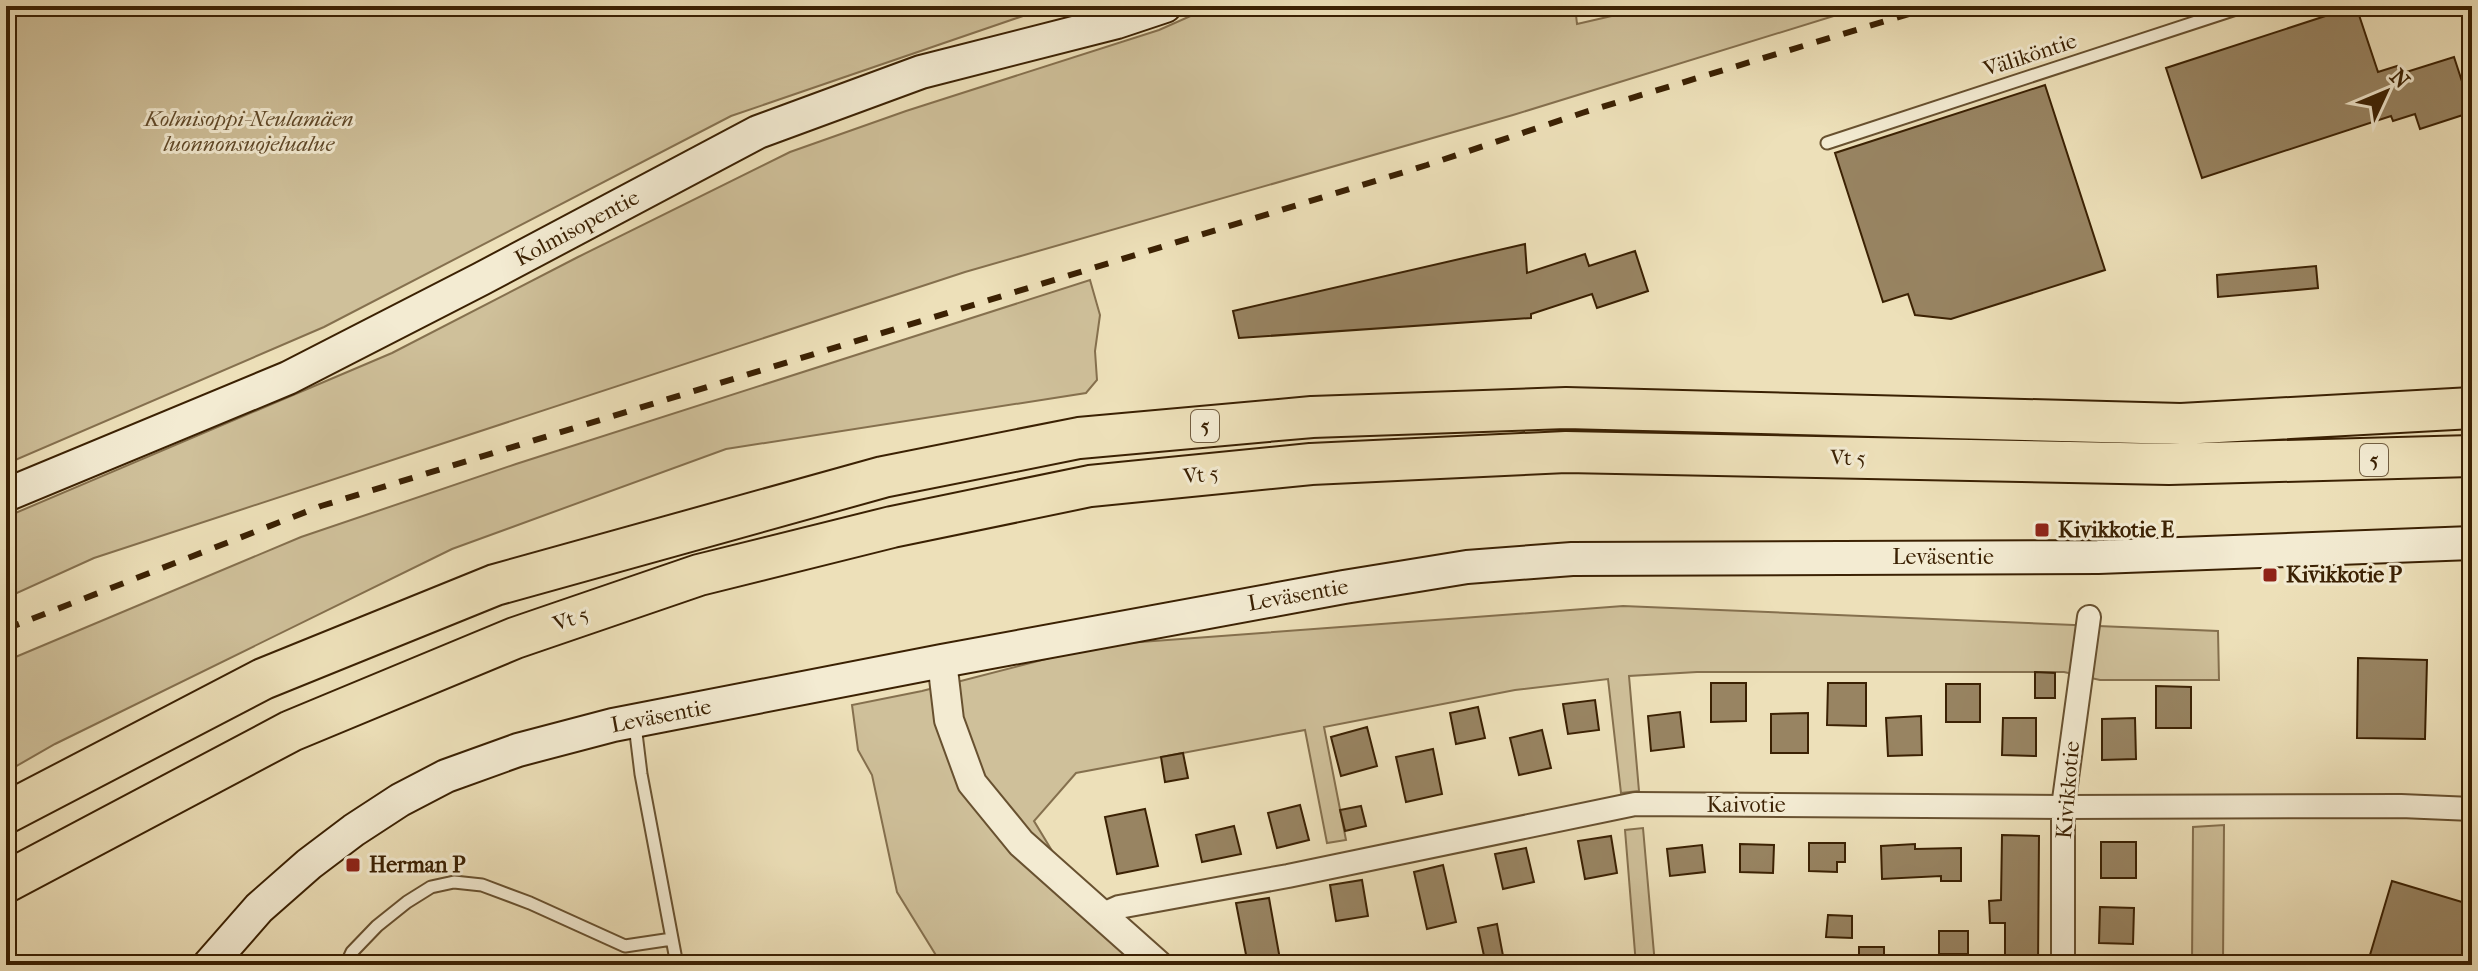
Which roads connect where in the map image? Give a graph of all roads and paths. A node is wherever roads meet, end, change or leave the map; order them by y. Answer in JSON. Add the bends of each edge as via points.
{"nodes":[{"id":1,"x":1165,"y":6,"type":"edge"},
{"id":2,"x":2245,"y":6,"type":"edge"},
{"id":3,"x":1827,"y":143,"type":"dead end"},
{"id":4,"x":2472,"y":408,"type":"edge"},
{"id":5,"x":2472,"y":456,"type":"edge"},
{"id":6,"x":6,"y":495,"type":"edge"},
{"id":7,"x":2472,"y":543,"type":"edge"},
{"id":8,"x":2089,"y":617,"type":"dead end"},
{"id":9,"x":942,"y":661,"type":"junction"},
{"id":10,"x":634,"y":721,"type":"junction"},
{"id":11,"x":2063,"y":807,"type":"junction"},
{"id":12,"x":2472,"y":809,"type":"edge"},
{"id":13,"x":6,"y":813,"type":"edge"},
{"id":14,"x":6,"y":882,"type":"edge"},
{"id":15,"x":1101,"y":915,"type":"junction"},
{"id":16,"x":672,"y":939,"type":"junction"},
{"id":17,"x":214,"y":961,"type":"edge"},
{"id":18,"x":346,"y":965,"type":"edge"},
{"id":19,"x":677,"y":965,"type":"edge"},
{"id":20,"x":1158,"y":965,"type":"edge"},
{"id":21,"x":2063,"y":965,"type":"edge"}],
"edges":[{"from":1,"to":6,"type":"main road","name":"Kolmisopentie","via":[[921,72],[758,132],[288,378]]},
{"from":2,"to":3,"type":"lane","name":"Väliköntie"},
{"from":4,"to":13,"type":"highway","name":"Vt 5","number":"5","via":[[2181,424],[1566,408],[1312,417],[1079,438],[883,477],[495,585],[263,679]]},
{"from":5,"to":14,"type":"highway","name":"Vt 5","number":"5","via":[[2169,464],[1566,452],[1311,464],[1090,486],[699,575],[515,638],[291,731]]},
{"from":7,"to":9,"type":"main road","name":"Leväsentie","via":[[2098,557],[1572,559],[1467,567]]},
{"from":8,"to":11,"type":"street","name":"Kivikkotie"},
{"from":9,"to":10,"type":"main road","name":"Leväsentie"},
{"from":9,"to":15,"type":"street","via":[[949,720],[972,783],[1021,843]]},
{"from":10,"to":16,"type":"lane"},
{"from":10,"to":17,"type":"main road","name":"Leväsentie","via":[[518,750],[446,776],[400,800],[309,864],[259,908]]},
{"from":11,"to":12,"type":"street","name":"Kaivotie"},
{"from":11,"to":15,"type":"street","name":"Kaivotie","via":[[1635,804],[1119,907]]},
{"from":11,"to":21,"type":"street","name":"Kivikkotie"},
{"from":15,"to":20,"type":"street"},
{"from":16,"to":18,"type":"lane","via":[[625,946],[482,885],[454,882],[431,887],[407,902],[377,926]]},
{"from":16,"to":19,"type":"lane"}]}
